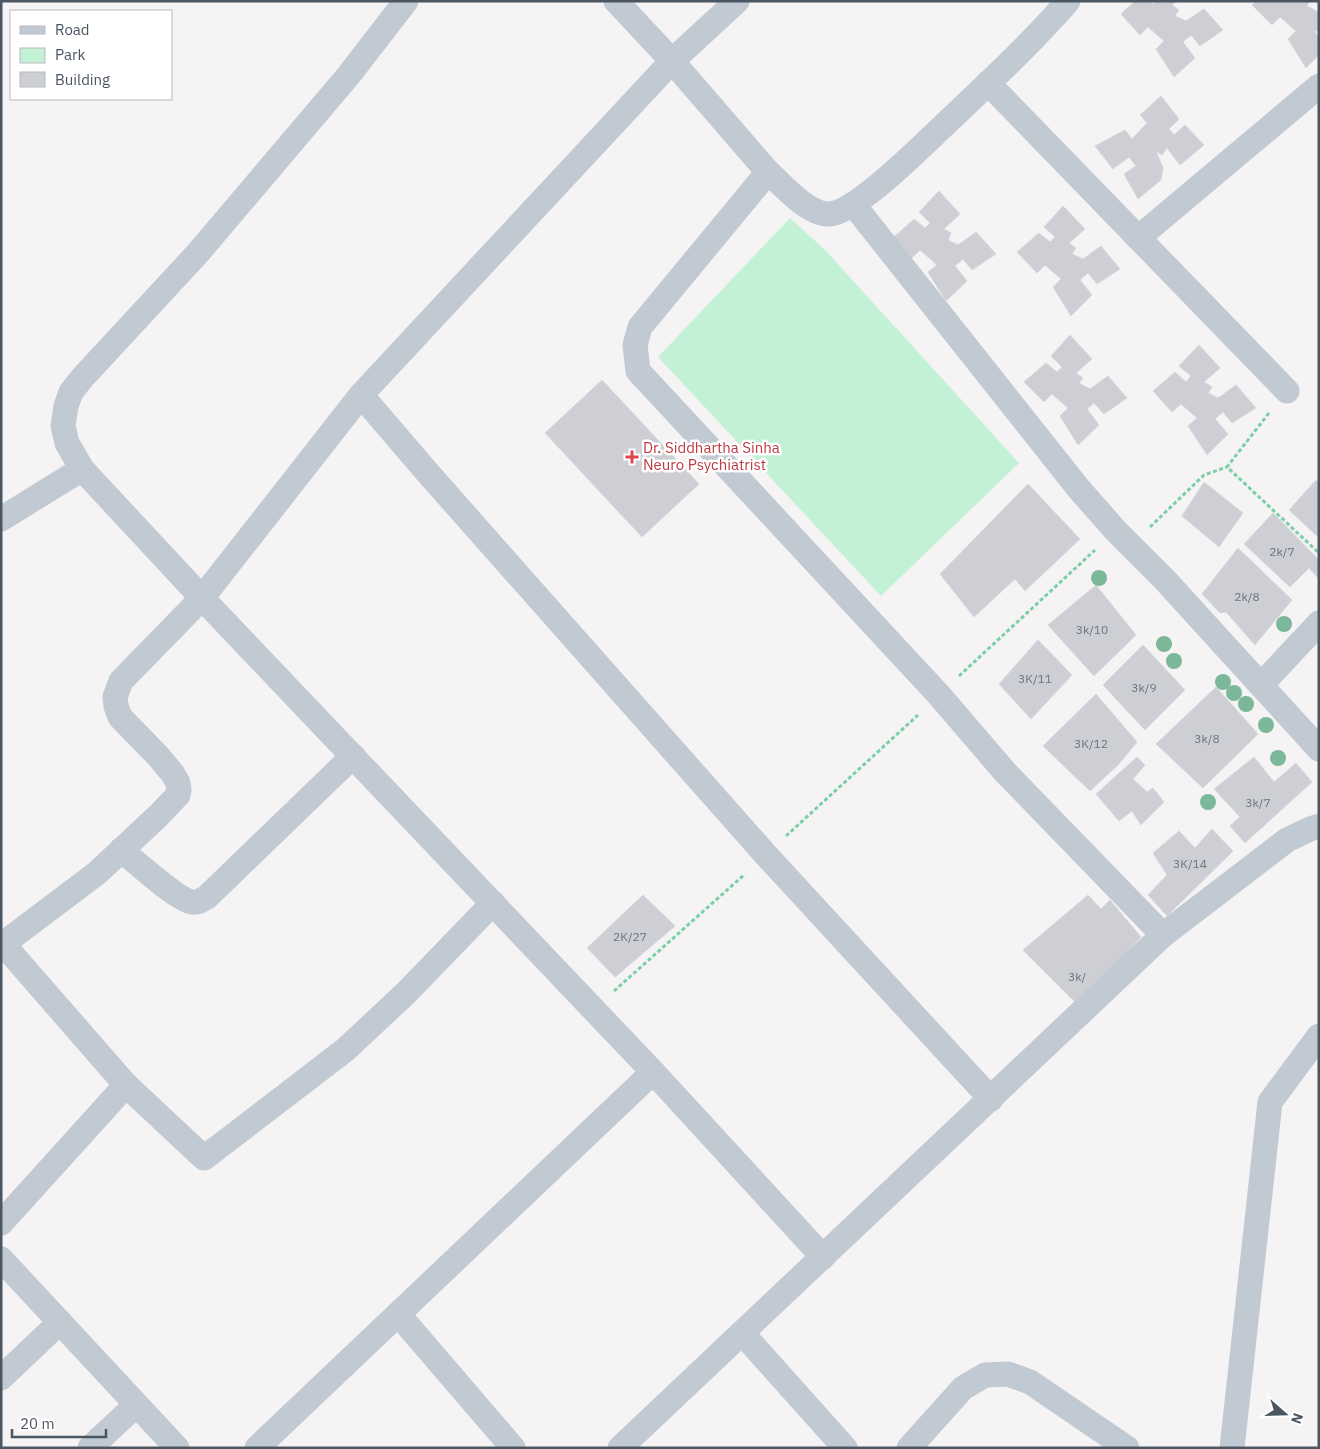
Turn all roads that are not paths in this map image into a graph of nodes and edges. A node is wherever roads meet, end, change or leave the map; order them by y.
1 (406, 1) edge
2 (616, 1) edge
3 (737, 1) edge
4 (1068, 1) edge
5 (672, 61) junction
6 (988, 83) junction
7 (1319, 86) edge
8 (768, 172) junction
9 (853, 204) junction
10 (1138, 238) junction
11 (1286, 391) road end
12 (361, 395) junction
13 (82, 469) junction
14 (1, 519) edge
15 (202, 598) junction
16 (1319, 624) edge
17 (1261, 685) junction
18 (1319, 748) edge
19 (353, 756) junction
20 (1319, 826) edge
21 (121, 850) junction
22 (493, 903) junction
23 (1163, 935) junction
24 (2, 945) edge
25 (1319, 1036) edge
26 (653, 1072) junction
27 (126, 1085) junction
28 (990, 1099) junction
29 (1, 1223) edge
30 (822, 1257) junction
31 (1, 1259) edge
32 (398, 1314) junction
33 (60, 1322) junction
34 (742, 1333) junction
35 (1, 1378) edge
36 (136, 1405) junction
37 (90, 1448) edge
38 (176, 1448) edge
39 (257, 1448) edge
40 (513, 1448) edge
41 (620, 1448) edge
42 (845, 1448) edge
43 (909, 1448) edge
44 (1127, 1448) edge
45 (1232, 1448) edge

1 - 13 street
2 - 5 street
3 - 5 street
4 - 6 street
5 - 8 street
5 - 12 street
6 - 9 street
6 - 10 street
7 - 10 street
8 - 9 street
8 - 23 street
9 - 17 street
10 - 11 street
12 - 15 street
12 - 28 street
13 - 14 street
13 - 15 street
15 - 19 street
15 - 21 street
16 - 17 street
17 - 18 street
19 - 21 street
19 - 22 street
20 - 23 street
21 - 24 street
22 - 26 street
22 - 27 street
23 - 28 street
24 - 27 street
25 - 45 street
26 - 30 street
26 - 32 street
27 - 29 street
28 - 30 street
30 - 34 street
31 - 33 street
32 - 39 street
32 - 40 street
33 - 35 street
33 - 36 street
34 - 41 street
34 - 42 street
36 - 37 street
36 - 38 street
43 - 44 street

